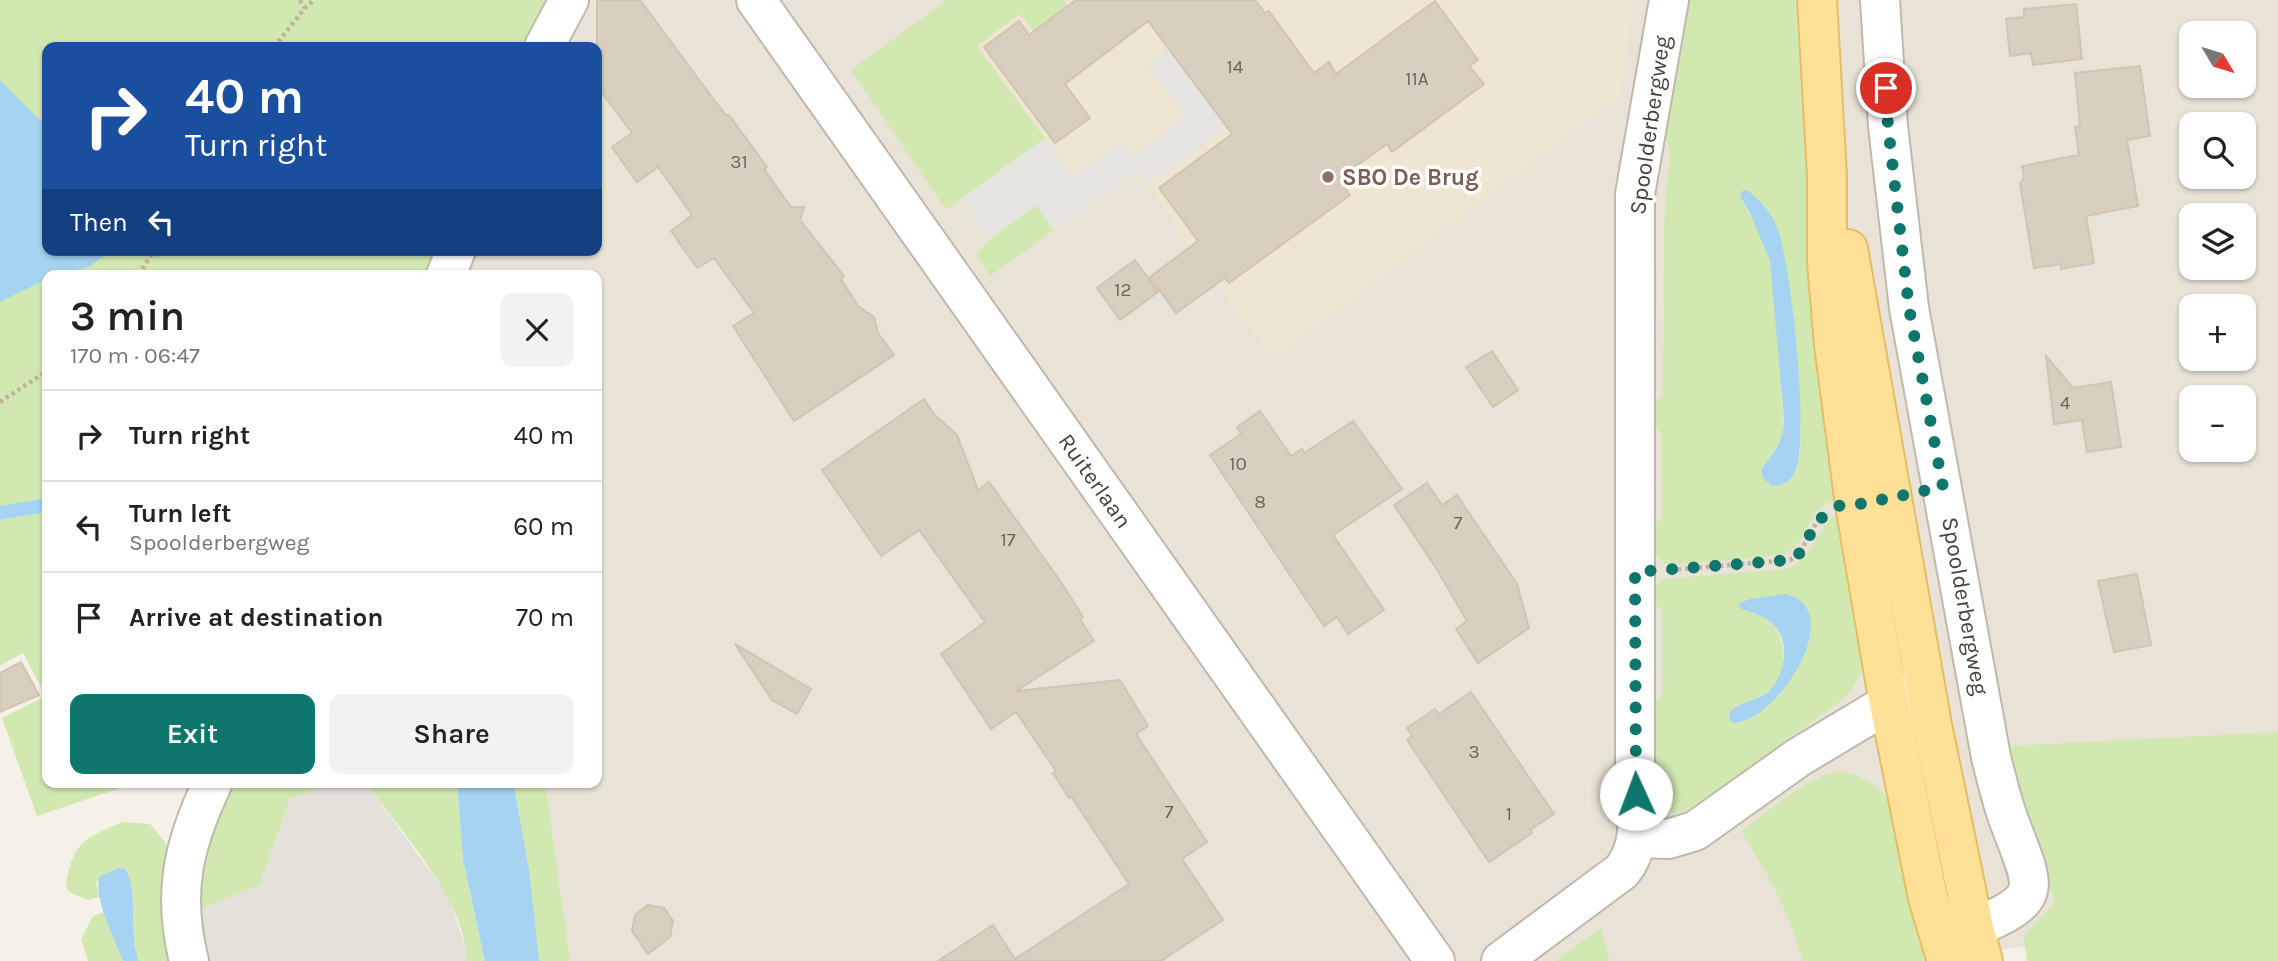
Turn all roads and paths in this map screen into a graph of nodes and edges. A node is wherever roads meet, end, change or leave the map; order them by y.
1 (300, 0) edge
2 (314, 0) edge
3 (569, 0) edge
4 (756, 0) edge
5 (1669, 0) edge
6 (1817, 0) edge
7 (1880, 0) edge
8 (304, 8) junction
9 (278, 42) edge
10 (547, 42) edge
11 (1827, 176) junction
12 (42, 374) edge
13 (0, 402) edge
14 (1855, 505) junction
15 (1635, 572) junction
16 (1925, 686) junction
17 (1889, 703) junction
18 (210, 788) edge
19 (1637, 838) junction
20 (1979, 945) edge
21 (189, 961) edge
22 (1435, 961) edge
23 (1501, 961) edge
24 (1947, 961) edge

1 - 8 path
2 - 8 path
3 - 10 street
4 - 22 street, Ruiterlaan
5 - 15 street, Spoolderbergweg
6 - 11 main road, Spoolderbergweg
7 - 20 street, Spoolderbergweg
8 - 9 path
11 - 14 main road, Spoolderbergweg
11 - 16 main road, Spoolderbergweg
12 - 13 path
14 - 15 path
14 - 17 main road, Spoolderbergweg
15 - 19 street, Spoolderbergweg
16 - 17 street
16 - 20 main road, Spoolderbergweg
17 - 19 street
17 - 24 main road, Spoolderbergweg
18 - 21 street
19 - 23 street, Spoolderbergweg

